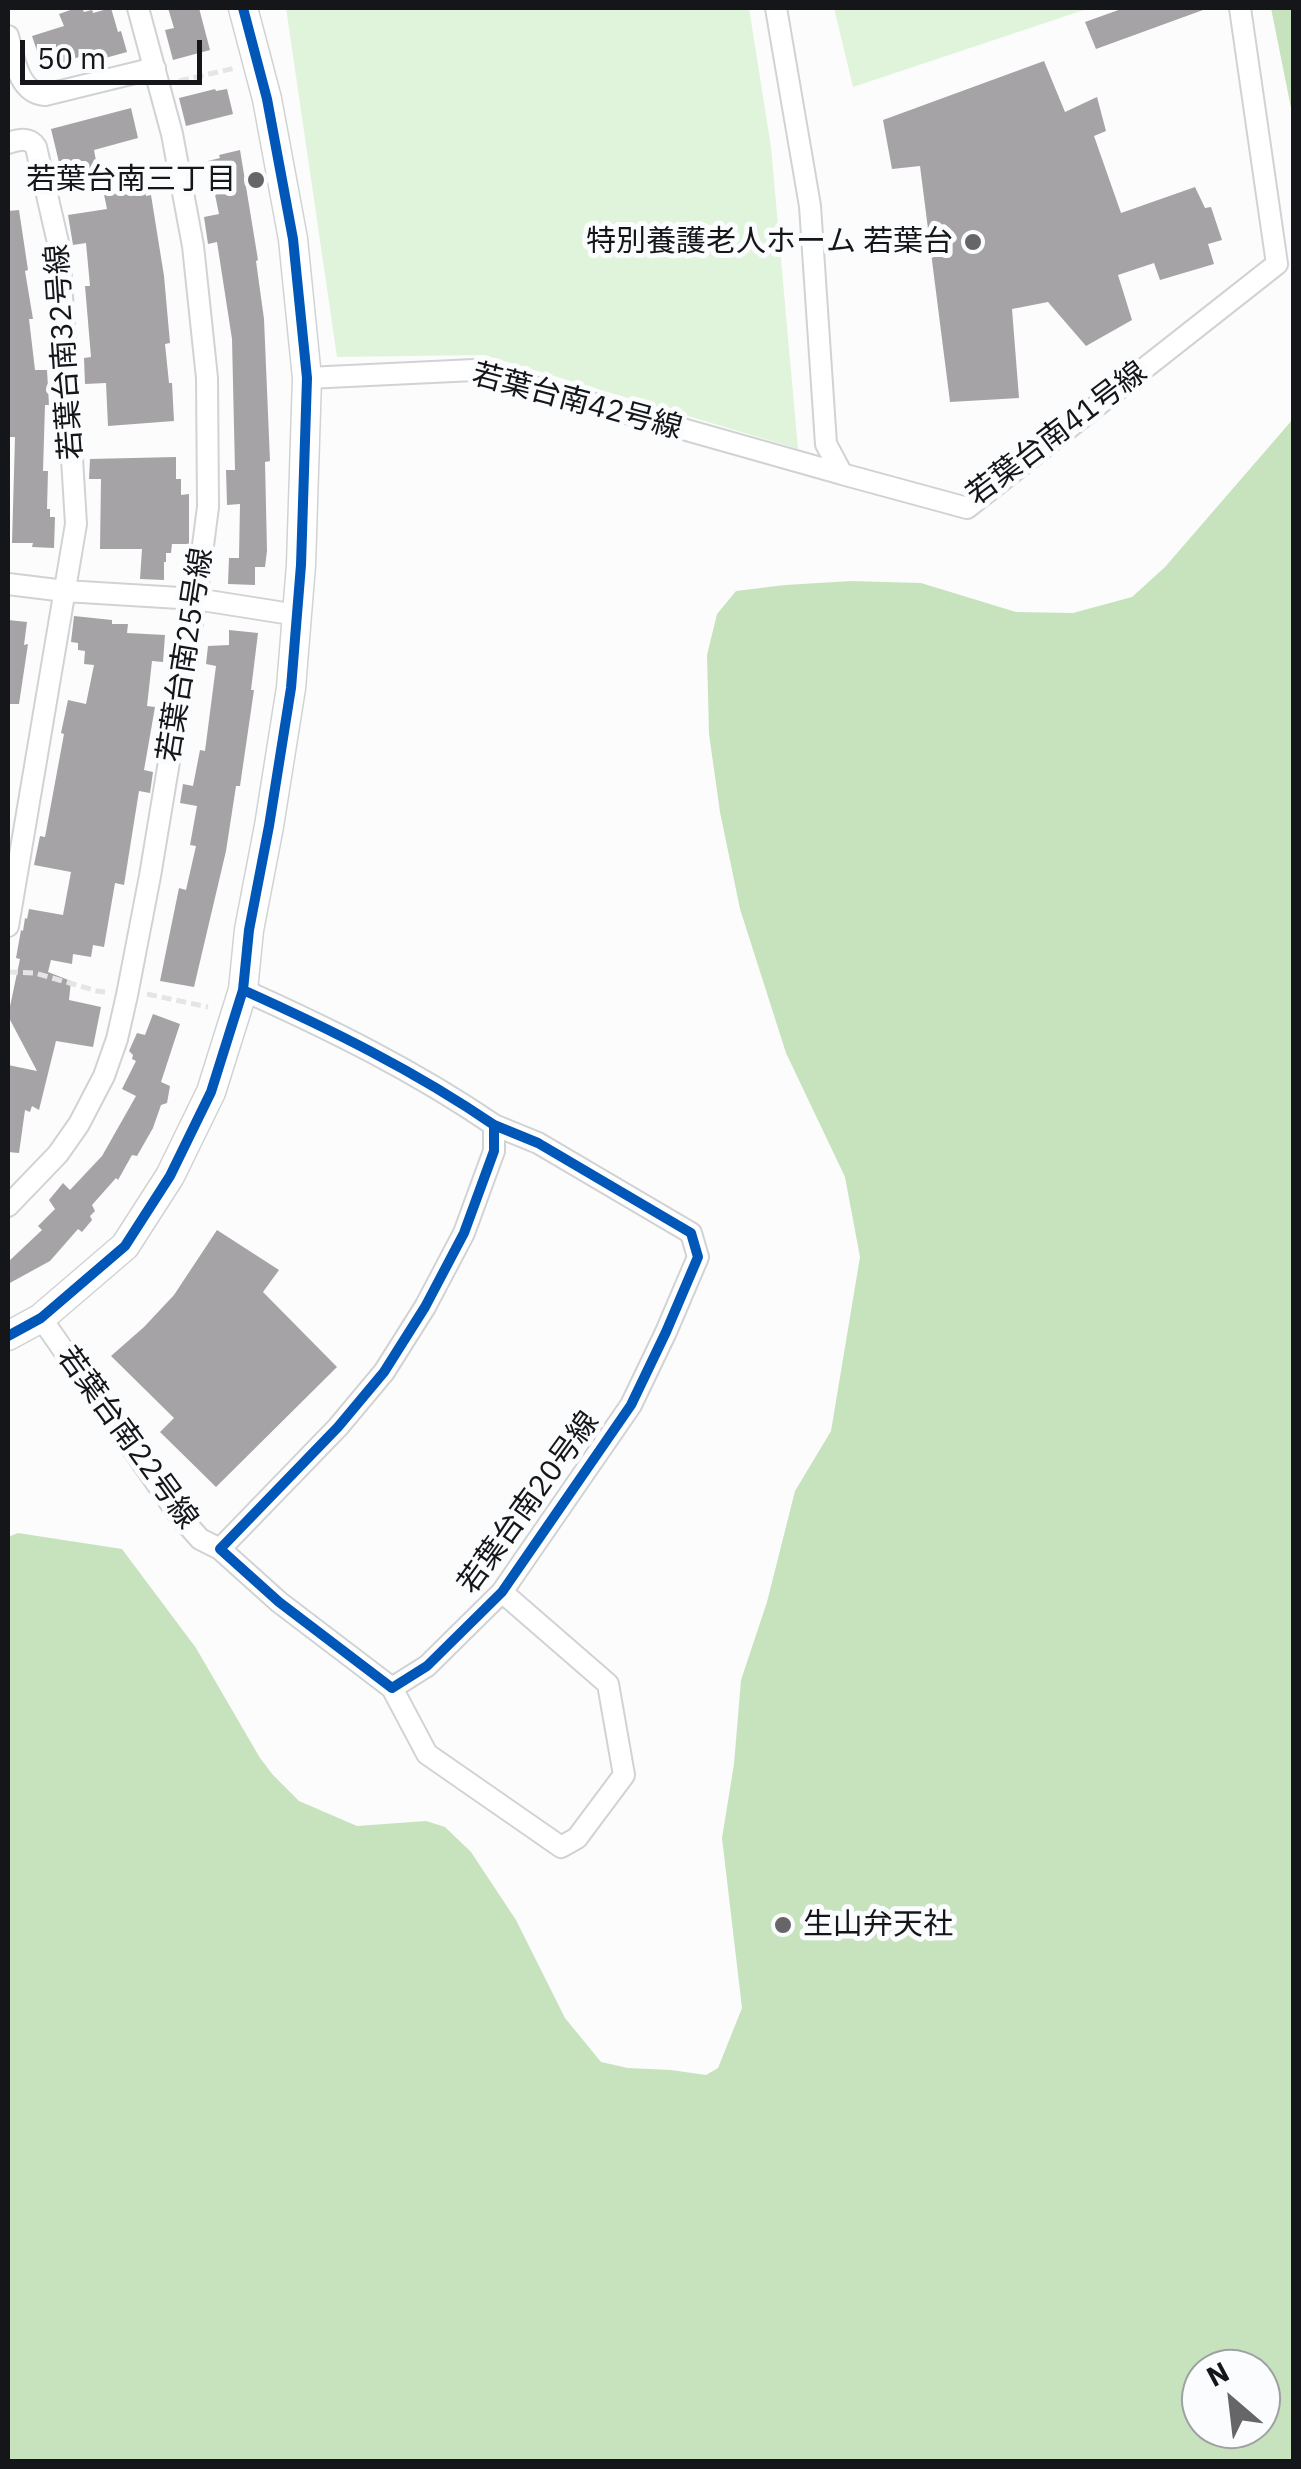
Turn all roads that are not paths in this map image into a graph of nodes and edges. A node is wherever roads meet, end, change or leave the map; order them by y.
1 (138, 8) edge
2 (243, 8) edge
3 (776, 8) edge
4 (1240, 8) edge
5 (8, 36) edge
6 (155, 68) junction
7 (8, 143) edge
8 (307, 378) junction
9 (842, 474) junction
10 (8, 584) edge
11 (65, 591) junction
12 (196, 599) junction
13 (297, 616) junction
14 (8, 926) edge
15 (244, 990) junction
16 (494, 1126) junction
17 (8, 1206) edge
18 (41, 1318) junction
19 (8, 1336) edge
20 (220, 1549) junction
21 (502, 1592) junction
22 (392, 1688) junction

1 - 6 street, 若葉台南25号線
2 - 8 street
3 - 9 street
4 - 9 street, 若葉台南41号線
5 - 6 street
6 - 12 street, 若葉台南25号線
7 - 11 street, 若葉台南32号線
8 - 9 street, 若葉台南42号線
8 - 13 street
10 - 11 street
11 - 12 street
11 - 14 street
12 - 13 street
12 - 17 street, 若葉台南25号線
13 - 15 street
15 - 16 street, 若葉台南20号線
15 - 18 street
16 - 20 street
16 - 21 street, 若葉台南20号線
18 - 19 street
18 - 20 street, 若葉台南22号線
20 - 22 street
21 - 22 street, 若葉台南20号線
21 - 22 street

